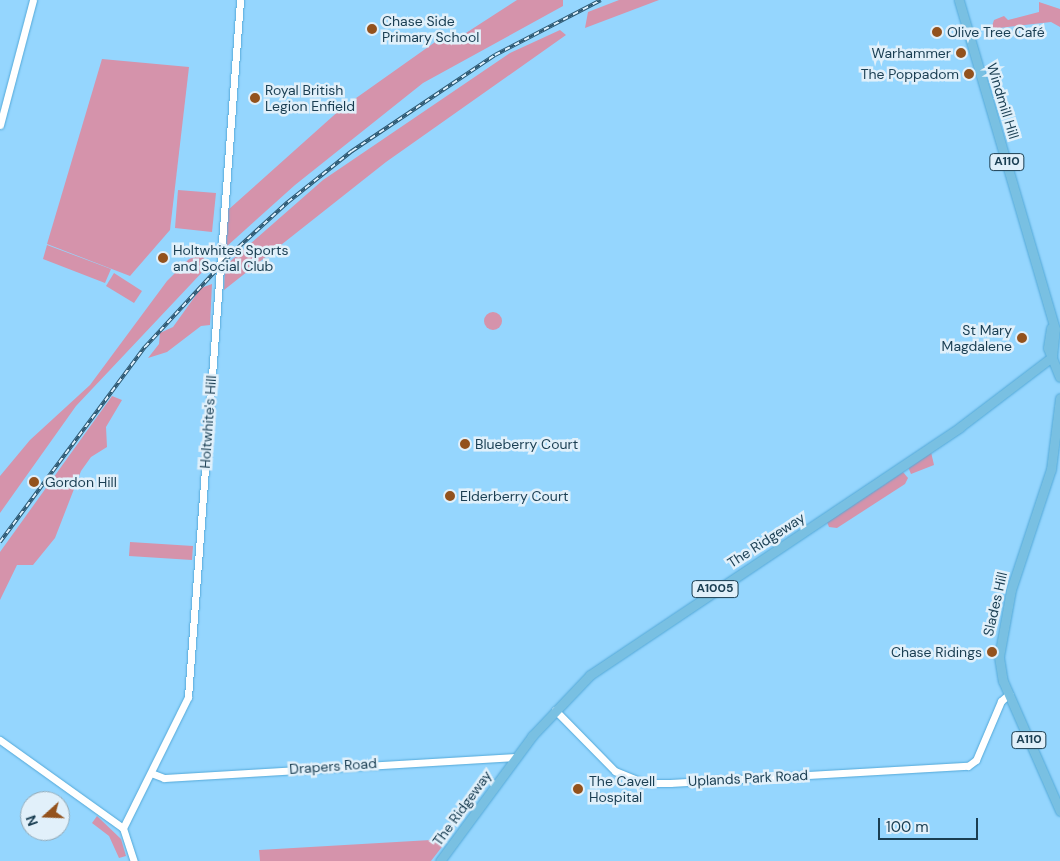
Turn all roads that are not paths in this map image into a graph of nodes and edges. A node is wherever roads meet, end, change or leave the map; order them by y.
1 (33, 0) edge
2 (240, 0) edge
3 (959, 0) edge
4 (0, 124) edge
5 (1052, 357) junction
6 (1060, 377) edge
7 (1060, 398) edge
8 (1009, 694) junction
9 (555, 710) junction
10 (0, 740) edge
11 (516, 757) junction
12 (151, 773) junction
13 (1060, 811) edge
14 (123, 828) junction
15 (134, 861) edge
16 (440, 861) edge

1 - 4 street
2 - 12 street, Holtwhite's Hill
3 - 5 main road, Windmill Hill / A110
5 - 6 main road, A110
5 - 9 main road, The Ridgeway / A1005
7 - 8 main road, Slades Hill / A110
8 - 9 street, Uplands Park Road
8 - 13 main road, Slades Hill / A110
9 - 11 main road, The Ridgeway / A1005
10 - 14 street
11 - 12 street, Drapers Road
11 - 16 main road, The Ridgeway / A1005
12 - 14 street, Holtwhite's Hill
14 - 15 street

